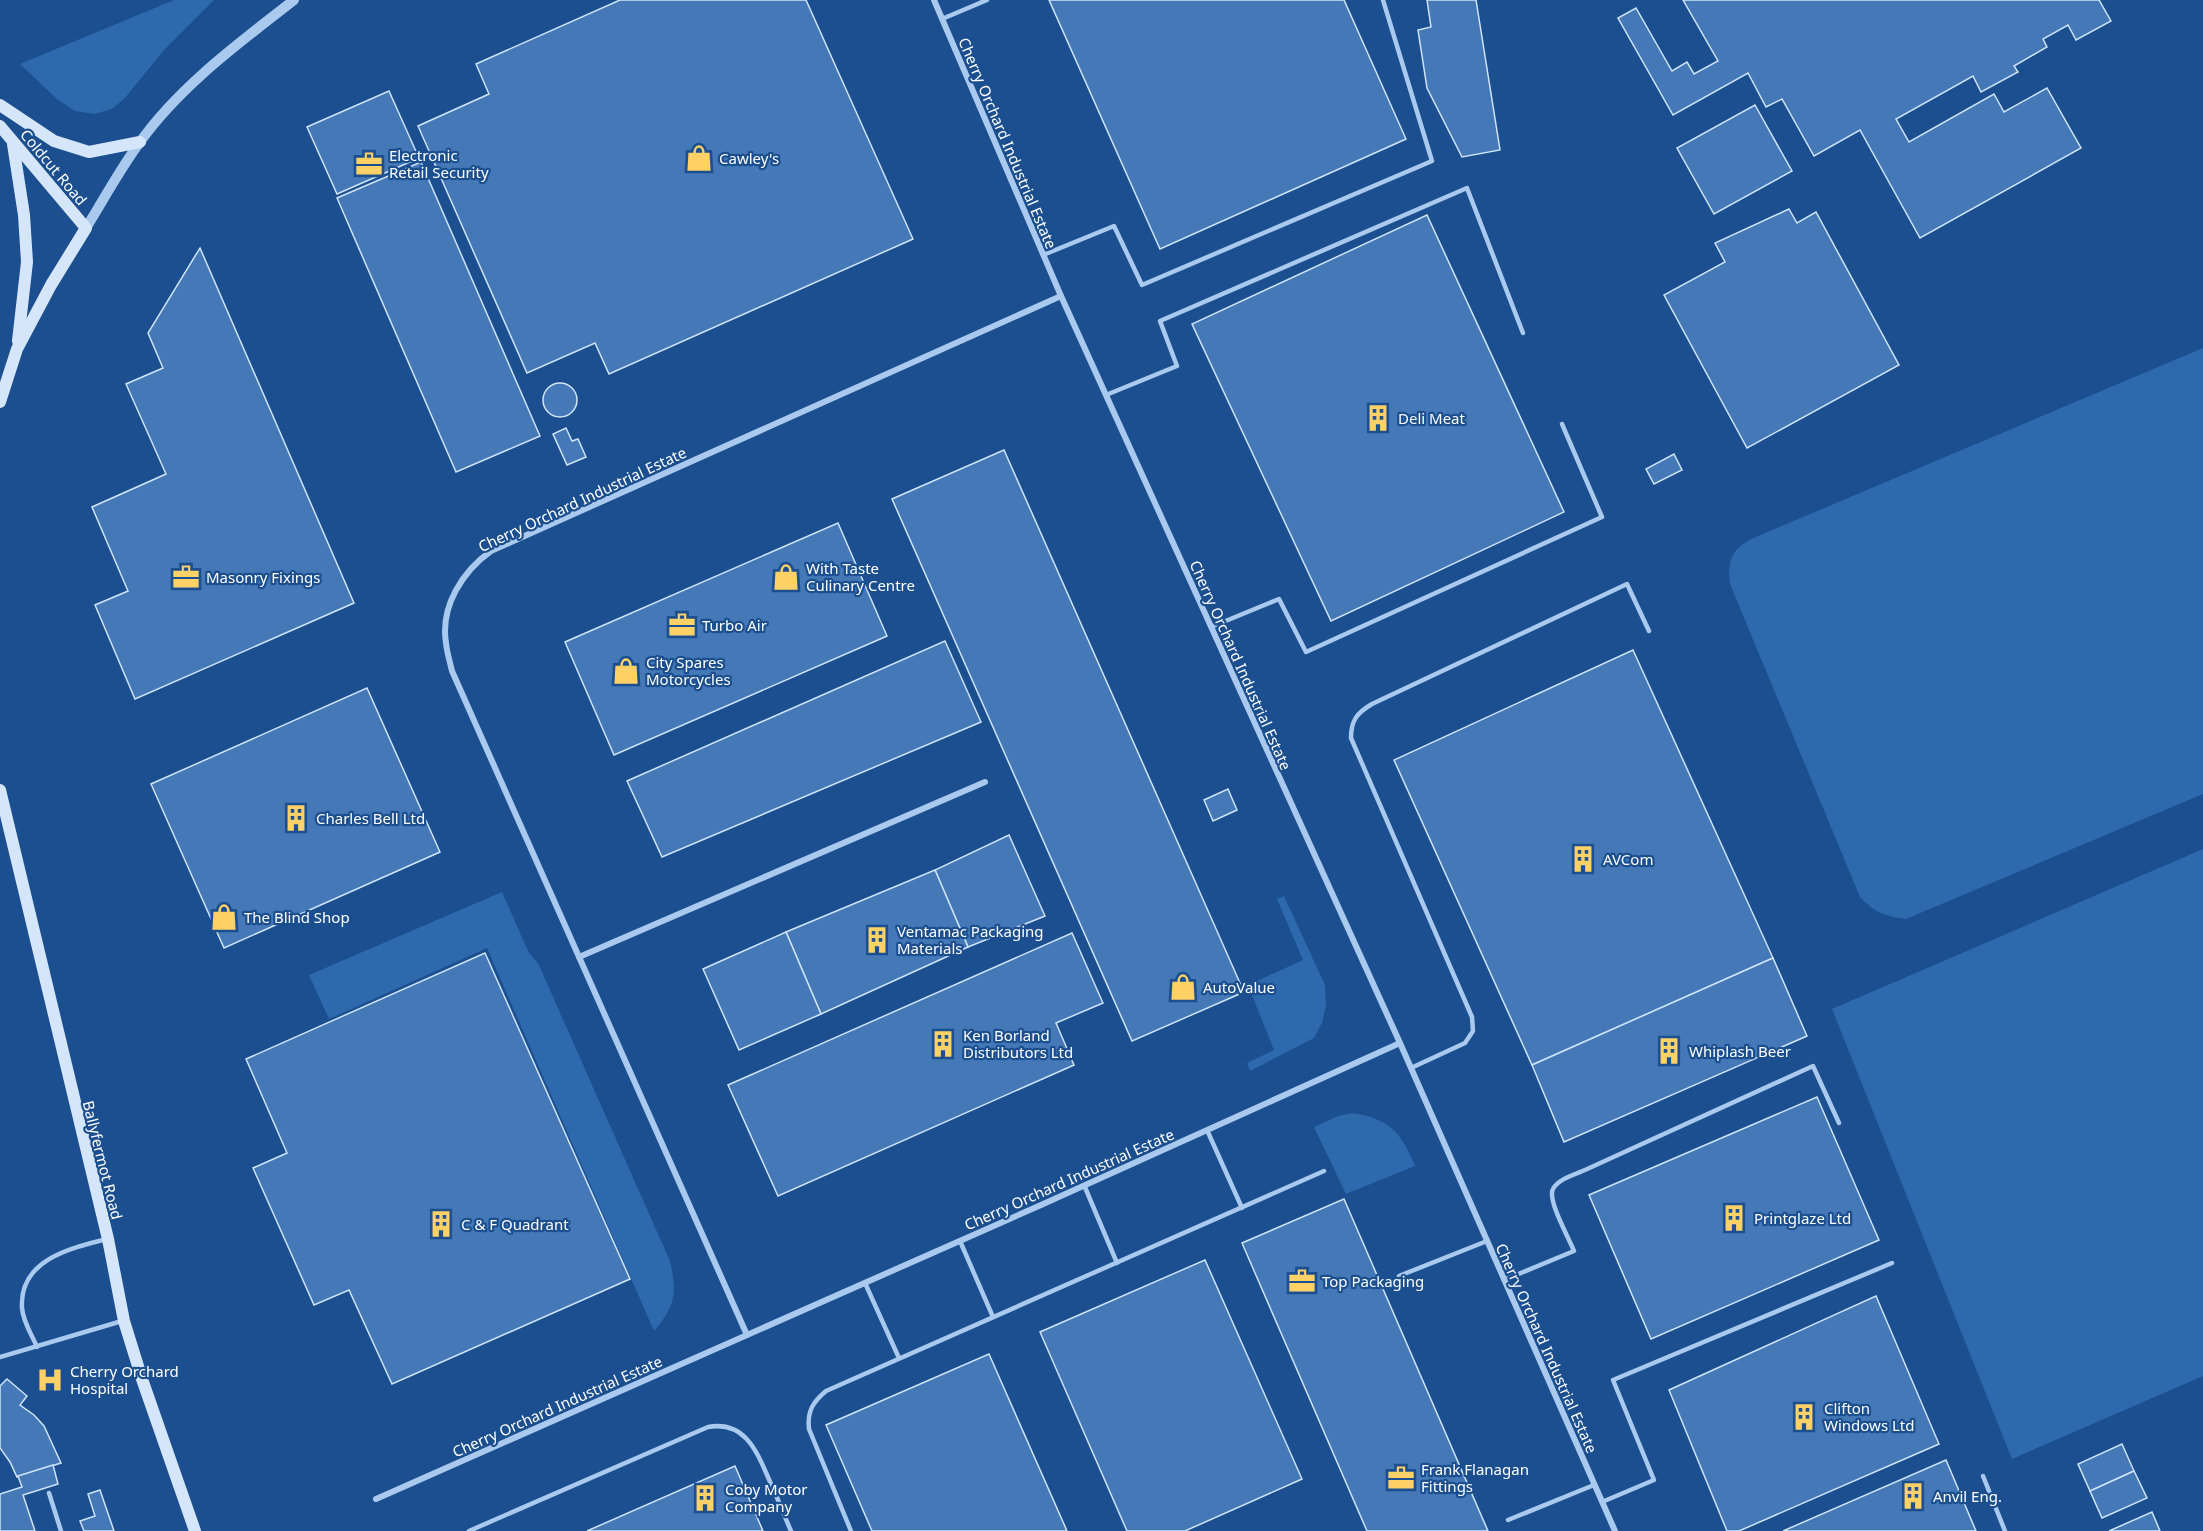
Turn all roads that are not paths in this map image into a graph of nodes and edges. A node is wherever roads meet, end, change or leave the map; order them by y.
1 (294, 0) edge
2 (934, 0) edge
3 (987, 0) edge
4 (1383, 0) edge
5 (942, 19) junction
6 (0, 105) edge
7 (0, 126) edge
8 (13, 142) junction
9 (140, 142) junction
10 (86, 228) junction
11 (1043, 255) junction
12 (1061, 297) junction
13 (1523, 333) dead end
14 (17, 349) junction
15 (1106, 395) junction
16 (0, 402) edge
17 (1562, 424) dead end
18 (1211, 627) junction
19 (1649, 631) dead end
20 (985, 782) dead end
21 (0, 790) edge
22 (579, 957) junction
23 (1400, 1043) junction
24 (1411, 1068) junction
25 (1839, 1123) dead end
26 (1206, 1130) junction
27 (1324, 1172) dead end
28 (1084, 1185) junction
29 (1242, 1208) junction
30 (108, 1239) junction
31 (960, 1241) junction
32 (1487, 1241) junction
33 (1117, 1263) junction
34 (1892, 1263) dead end
35 (1400, 1276) dead end
36 (1504, 1280) junction
37 (865, 1283) junction
38 (993, 1317) junction
39 (124, 1321) junction
40 (747, 1335) junction
41 (37, 1347) junction
42 (0, 1357) edge
43 (899, 1358) junction
44 (1983, 1476) dead end
45 (1594, 1485) junction
46 (49, 1493) dead end
47 (376, 1498) dead end
48 (1602, 1502) junction
49 (1508, 1520) dead end
50 (61, 1531) edge
51 (195, 1531) edge
52 (469, 1531) edge
53 (791, 1531) edge
54 (851, 1531) edge
55 (1614, 1531) edge
56 (2005, 1531) edge

1 - 9 street
2 - 5 street, Cherry Orchard Industrial Estate
3 - 5 lane
4 - 11 lane
5 - 11 street, Cherry Orchard Industrial Estate
6 - 9 main road
7 - 8 main road, Coldcut Road
8 - 10 main road, Coldcut Road
8 - 14 main road
9 - 10 street
10 - 14 main road
11 - 12 street, Cherry Orchard Industrial Estate
12 - 15 street, Cherry Orchard Industrial Estate
12 - 22 street, Cherry Orchard Industrial Estate
13 - 15 lane
14 - 16 main road
15 - 18 street, Cherry Orchard Industrial Estate
17 - 18 lane
18 - 23 street, Cherry Orchard Industrial Estate
19 - 24 lane
20 - 22 street
21 - 30 main road, Ballyfermot Road
22 - 40 street, Cherry Orchard Industrial Estate
23 - 24 street, Cherry Orchard Industrial Estate
23 - 26 street, Cherry Orchard Industrial Estate
24 - 32 street, Cherry Orchard Industrial Estate
25 - 36 lane
26 - 28 street, Cherry Orchard Industrial Estate
26 - 29 lane
27 - 29 lane
28 - 31 street, Cherry Orchard Industrial Estate
28 - 33 lane
29 - 33 lane
30 - 39 main road, Ballyfermot Road
30 - 41 lane
31 - 37 street, Cherry Orchard Industrial Estate
31 - 38 lane
32 - 35 lane
32 - 36 street, Cherry Orchard Industrial Estate
33 - 38 lane
34 - 48 lane
36 - 45 street, Cherry Orchard Industrial Estate
37 - 40 street, Cherry Orchard Industrial Estate
37 - 43 lane
38 - 43 lane
39 - 41 lane
39 - 51 main road, Ballyfermot Road
40 - 47 street, Cherry Orchard Industrial Estate
41 - 42 lane
43 - 54 lane
44 - 56 lane
45 - 48 street, Cherry Orchard Industrial Estate
45 - 49 lane
46 - 50 lane
48 - 55 street, Cherry Orchard Industrial Estate
52 - 53 lane

